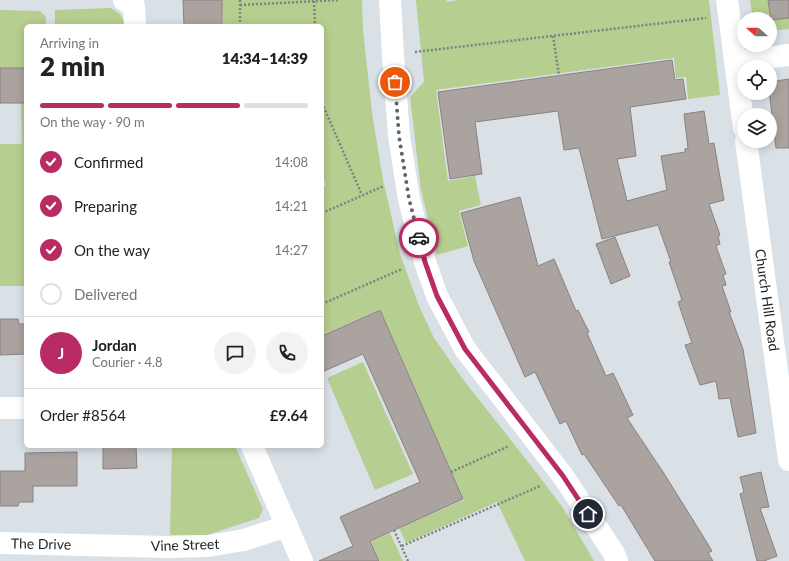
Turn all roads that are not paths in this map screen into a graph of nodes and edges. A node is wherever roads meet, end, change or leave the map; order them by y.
1 (390, 0) edge
2 (728, 8) edge
3 (789, 55) edge
4 (735, 62) junction
5 (741, 108) edge
6 (747, 148) edge
7 (0, 408) edge
8 (24, 408) edge
9 (253, 448) edge
10 (789, 460) edge
11 (286, 526) junction
12 (0, 543) edge
13 (82, 545) joint
14 (302, 561) edge
15 (617, 561) edge

1 - 15 street
2 - 4 street
3 - 4 street
4 - 5 street
6 - 10 street, Church Hill Road
7 - 8 street
9 - 11 street
11 - 13 street, Vine Street
11 - 14 street
12 - 13 street, The Drive

